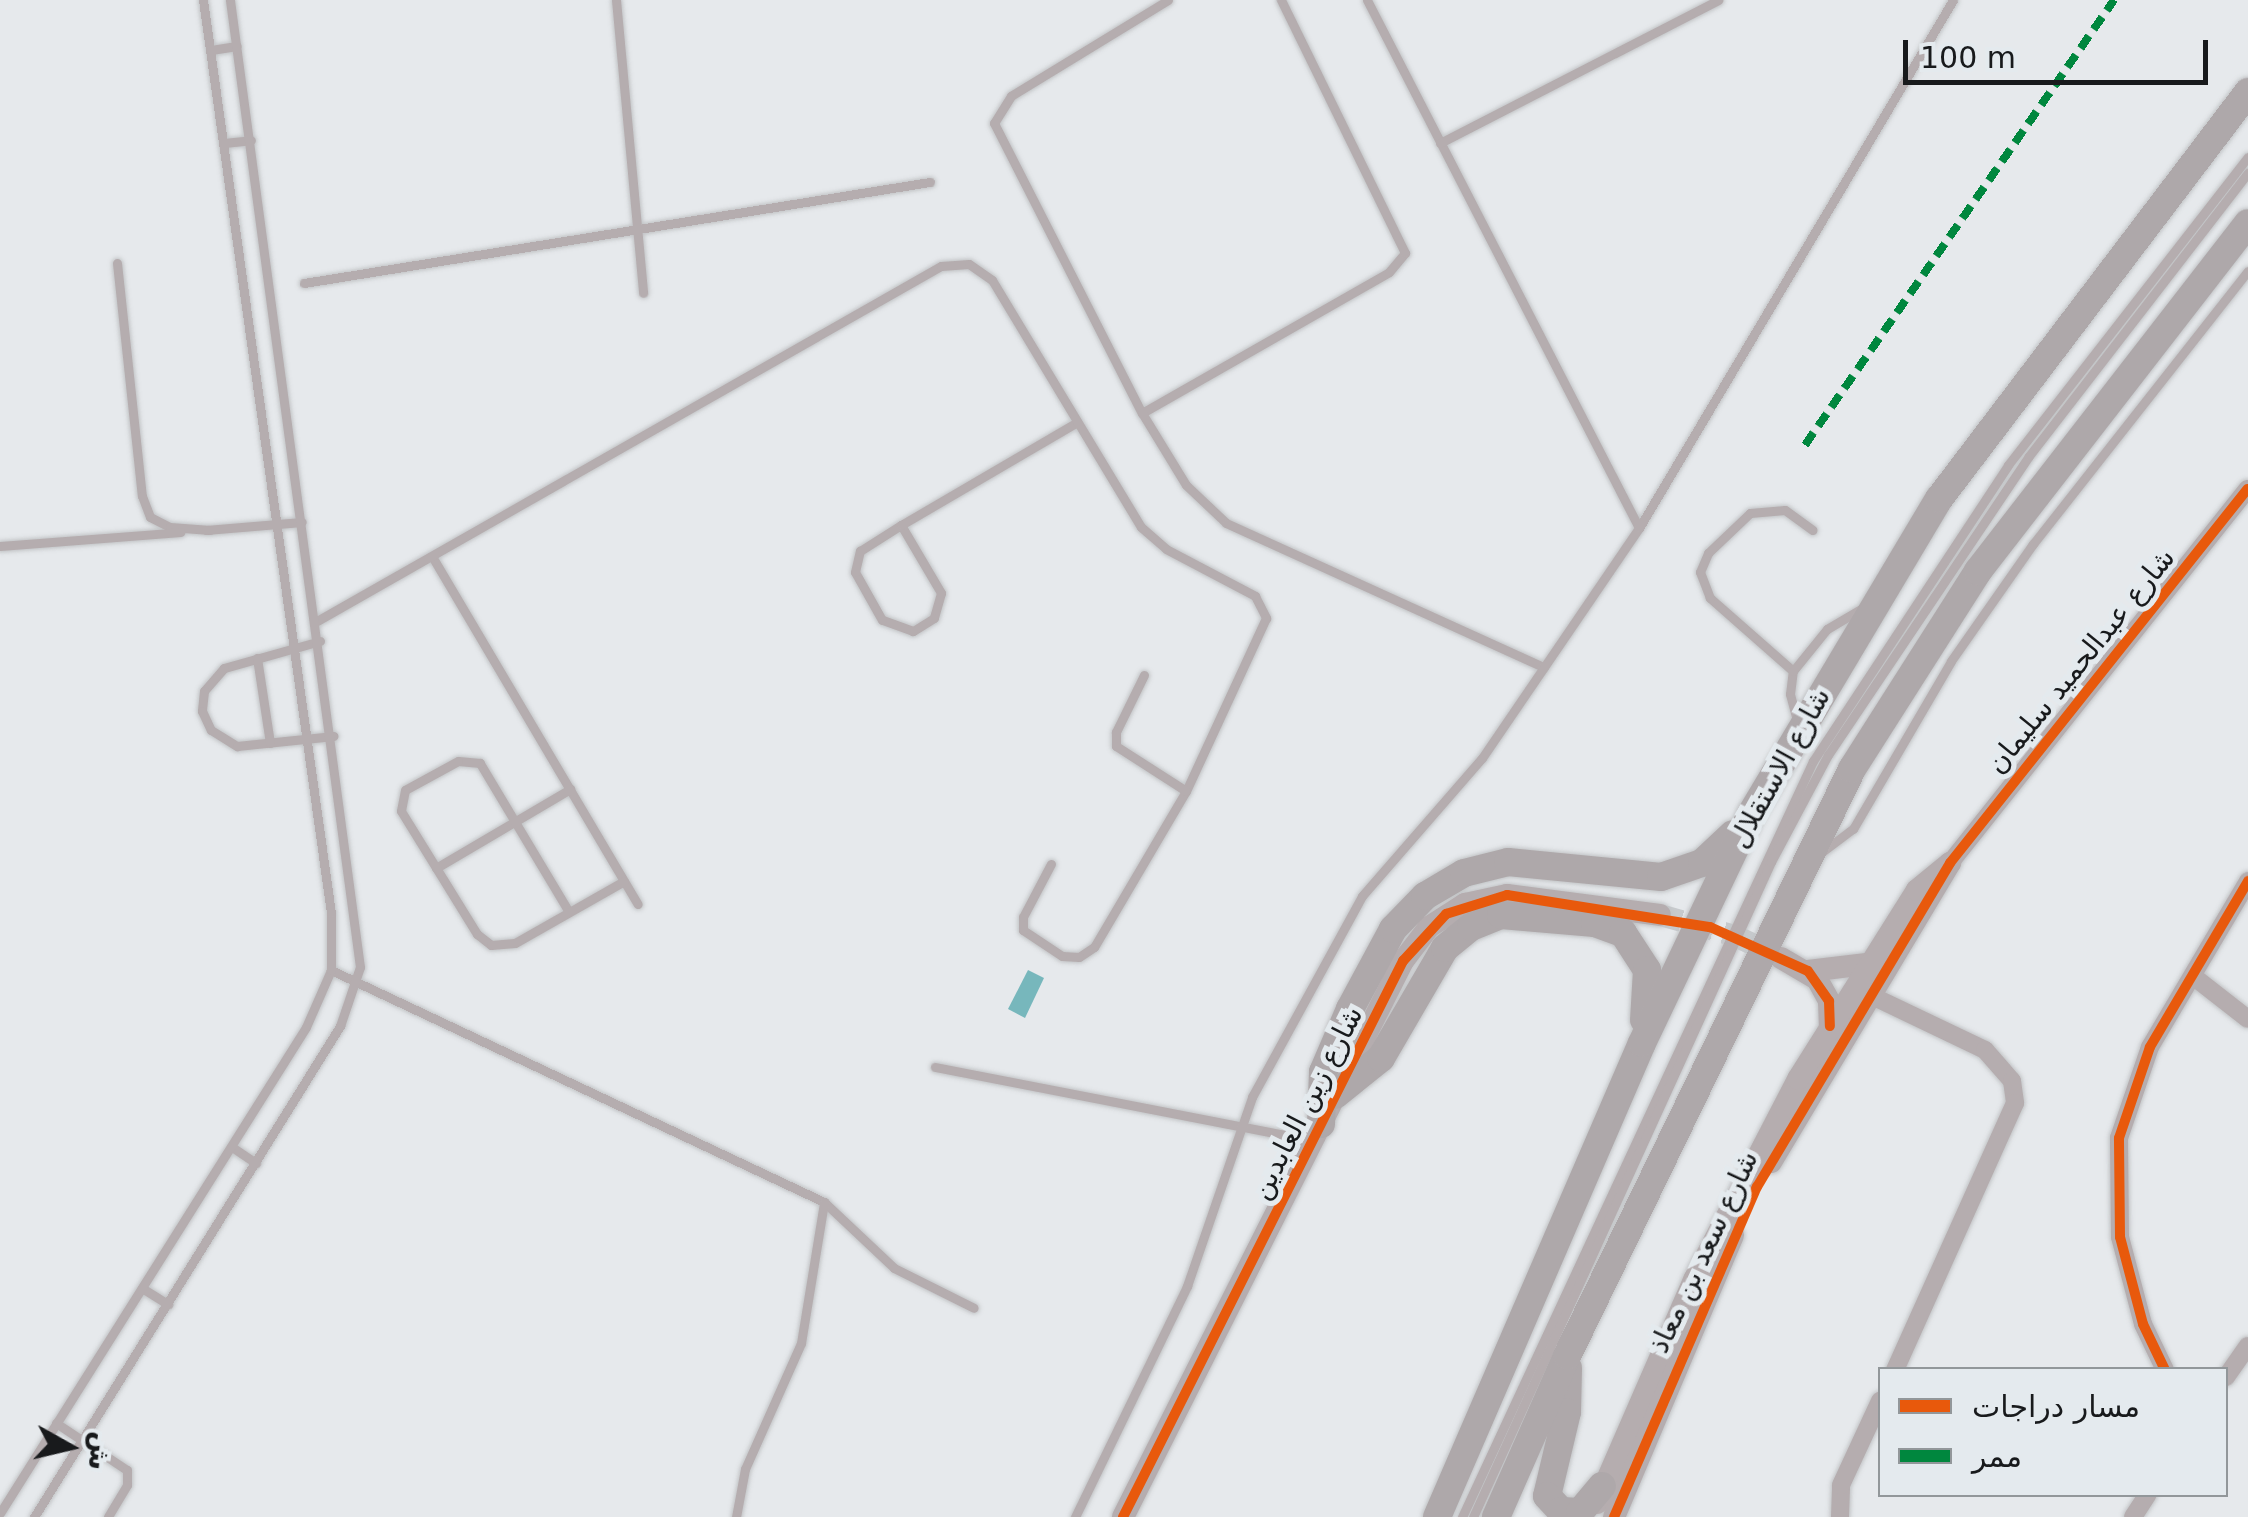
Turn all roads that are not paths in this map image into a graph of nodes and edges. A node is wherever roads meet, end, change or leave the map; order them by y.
1 (203, 0) edge
2 (230, 0) edge
3 (616, 0) edge
4 (1168, 0) edge
5 (1282, 0) edge
6 (1367, 0) edge
7 (1718, 0) edge
8 (1953, 0) edge
9 (237, 46) junction
10 (211, 50) junction
11 (2248, 92) edge
12 (251, 140) junction
13 (224, 143) junction
14 (1440, 143) junction
15 (2248, 158) edge
16 (2248, 173) edge
17 (930, 182) dead end
18 (2248, 223) edge
19 (635, 229) junction
20 (117, 263) dead end
21 (2248, 271) edge
22 (304, 283) dead end
23 (642, 293) dead end
24 (1142, 412) junction
25 (1077, 422) junction
26 (2248, 489) edge
27 (302, 522) junction
28 (275, 525) junction
29 (901, 525) junction
30 (1639, 528) junction
31 (210, 530) junction
32 (1813, 530) dead end
33 (0, 546) edge
34 (434, 558) junction
35 (1873, 603) junction
36 (317, 621) junction
37 (320, 641) junction
38 (293, 648) junction
39 (257, 658) junction
40 (1544, 667) junction
41 (1792, 671) junction
42 (1144, 675) dead end
43 (1800, 728) junction
44 (332, 736) junction
45 (307, 739) junction
46 (270, 744) junction
47 (570, 789) junction
48 (1186, 790) junction
49 (1750, 814) junction
50 (516, 820) junction
51 (1804, 856) junction
52 (1950, 863) junction
53 (1051, 864) dead end
54 (436, 868) junction
55 (624, 881) junction
56 (2248, 881) edge
57 (638, 904) dead end
58 (569, 912) junction
59 (1660, 916) tunnel mouth
60 (1781, 958) tunnel mouth
61 (1867, 964) junction
62 (331, 970) junction
63 (1808, 971) junction
64 (2194, 977) junction
65 (357, 984) junction
66 (1872, 996) junction
67 (2248, 1019) edge
68 (1830, 1026) junction
69 (1642, 1043) junction
70 (935, 1067) dead end
71 (1335, 1095) junction
72 (1240, 1126) junction
73 (1317, 1132) junction
74 (232, 1147) junction
75 (256, 1163) junction
76 (824, 1202) junction
77 (1725, 1234) junction
78 (142, 1288) junction
79 (168, 1304) junction
80 (974, 1308) dead end
81 (2248, 1346) edge
82 (1567, 1356) junction
83 (1896, 1367) edge
84 (2164, 1367) edge
85 (2228, 1373) edge
86 (1878, 1405) edge
87 (56, 1424) junction
88 (83, 1438) junction
89 (1602, 1486) junction
90 (0, 1513) edge
91 (34, 1517) edge
92 (108, 1517) edge
93 (736, 1517) edge
94 (1075, 1517) edge
95 (1123, 1517) edge
96 (1437, 1517) edge
97 (1462, 1517) edge
98 (1474, 1517) edge
99 (1496, 1517) edge
100 (1593, 1517) edge
101 (1614, 1517) edge
102 (1840, 1517) edge

1 - 10 lane
2 - 9 lane
3 - 19 lane
4 - 24 lane
5 - 24 lane
6 - 14 lane
7 - 14 lane
8 - 30 lane
9 - 10 lane
9 - 12 lane
10 - 13 lane
11 - 35 highway, شارع الاستقلال
12 - 13 lane
12 - 27 lane
13 - 28 lane
14 - 30 lane
15 - 97 lane
16 - 98 lane
17 - 19 lane
18 - 51 highway
19 - 22 lane
19 - 23 lane
20 - 31 lane
21 - 51 lane
24 - 40 lane
25 - 29 lane
25 - 34 lane
25 - 48 lane
26 - 52 street, شارع عبدالحميد سليمان
27 - 28 lane
27 - 36 lane
28 - 31 lane
28 - 38 lane
29 - 29 lane
30 - 40 lane
31 - 33 lane
32 - 41 lane
34 - 36 lane
34 - 47 lane
35 - 41 lane
35 - 43 highway, شارع الاستقلال
36 - 37 lane
37 - 38 lane
37 - 44 lane
38 - 39 lane
38 - 45 lane
39 - 46 lane
39 - 46 lane
40 - 72 lane
41 - 43 lane
42 - 48 lane
43 - 49 highway, شارع الاستقلال
44 - 45 lane
44 - 65 lane
45 - 46 lane
45 - 62 lane
47 - 50 lane
47 - 55 lane
48 - 53 lane
49 - 69 highway, شارع الاستقلال
49 - 73 highway
50 - 54 lane
50 - 54 lane
50 - 58 lane
51 - 82 highway
52 - 61 street, شارع سعد بن معاذ
52 - 66 street, شارع سعد بن معاذ
54 - 58 lane
55 - 57 lane
55 - 58 lane
56 - 64 street
59 - 71 street, شارع زين العابدين
60 - 63 street
61 - 63 street
61 - 68 street, شارع سعد بن معاذ
62 - 65 lane
62 - 74 lane
63 - 68 street
64 - 67 street
64 - 84 street
65 - 75 lane
65 - 76 lane
66 - 77 street, شارع سعد بن معاذ
66 - 83 street
68 - 77 street, شارع سعد بن معاذ
69 - 71 highway
69 - 96 highway, شارع الاستقلال
70 - 72 lane
71 - 73 street, شارع زين العابدين
72 - 73 lane
72 - 94 lane
73 - 95 street, شارع زين العابدين
74 - 75 lane
74 - 78 lane
75 - 79 lane
76 - 80 lane
76 - 93 lane
77 - 89 street, شارع سعد بن معاذ
77 - 101 street, شارع سعد بن معاذ
78 - 79 lane
78 - 87 lane
79 - 88 lane
81 - 85 street
82 - 89 highway
82 - 99 highway
86 - 102 street
87 - 88 lane
87 - 90 lane
88 - 91 lane
88 - 92 lane
89 - 100 street, شارع سعد بن معاذ

